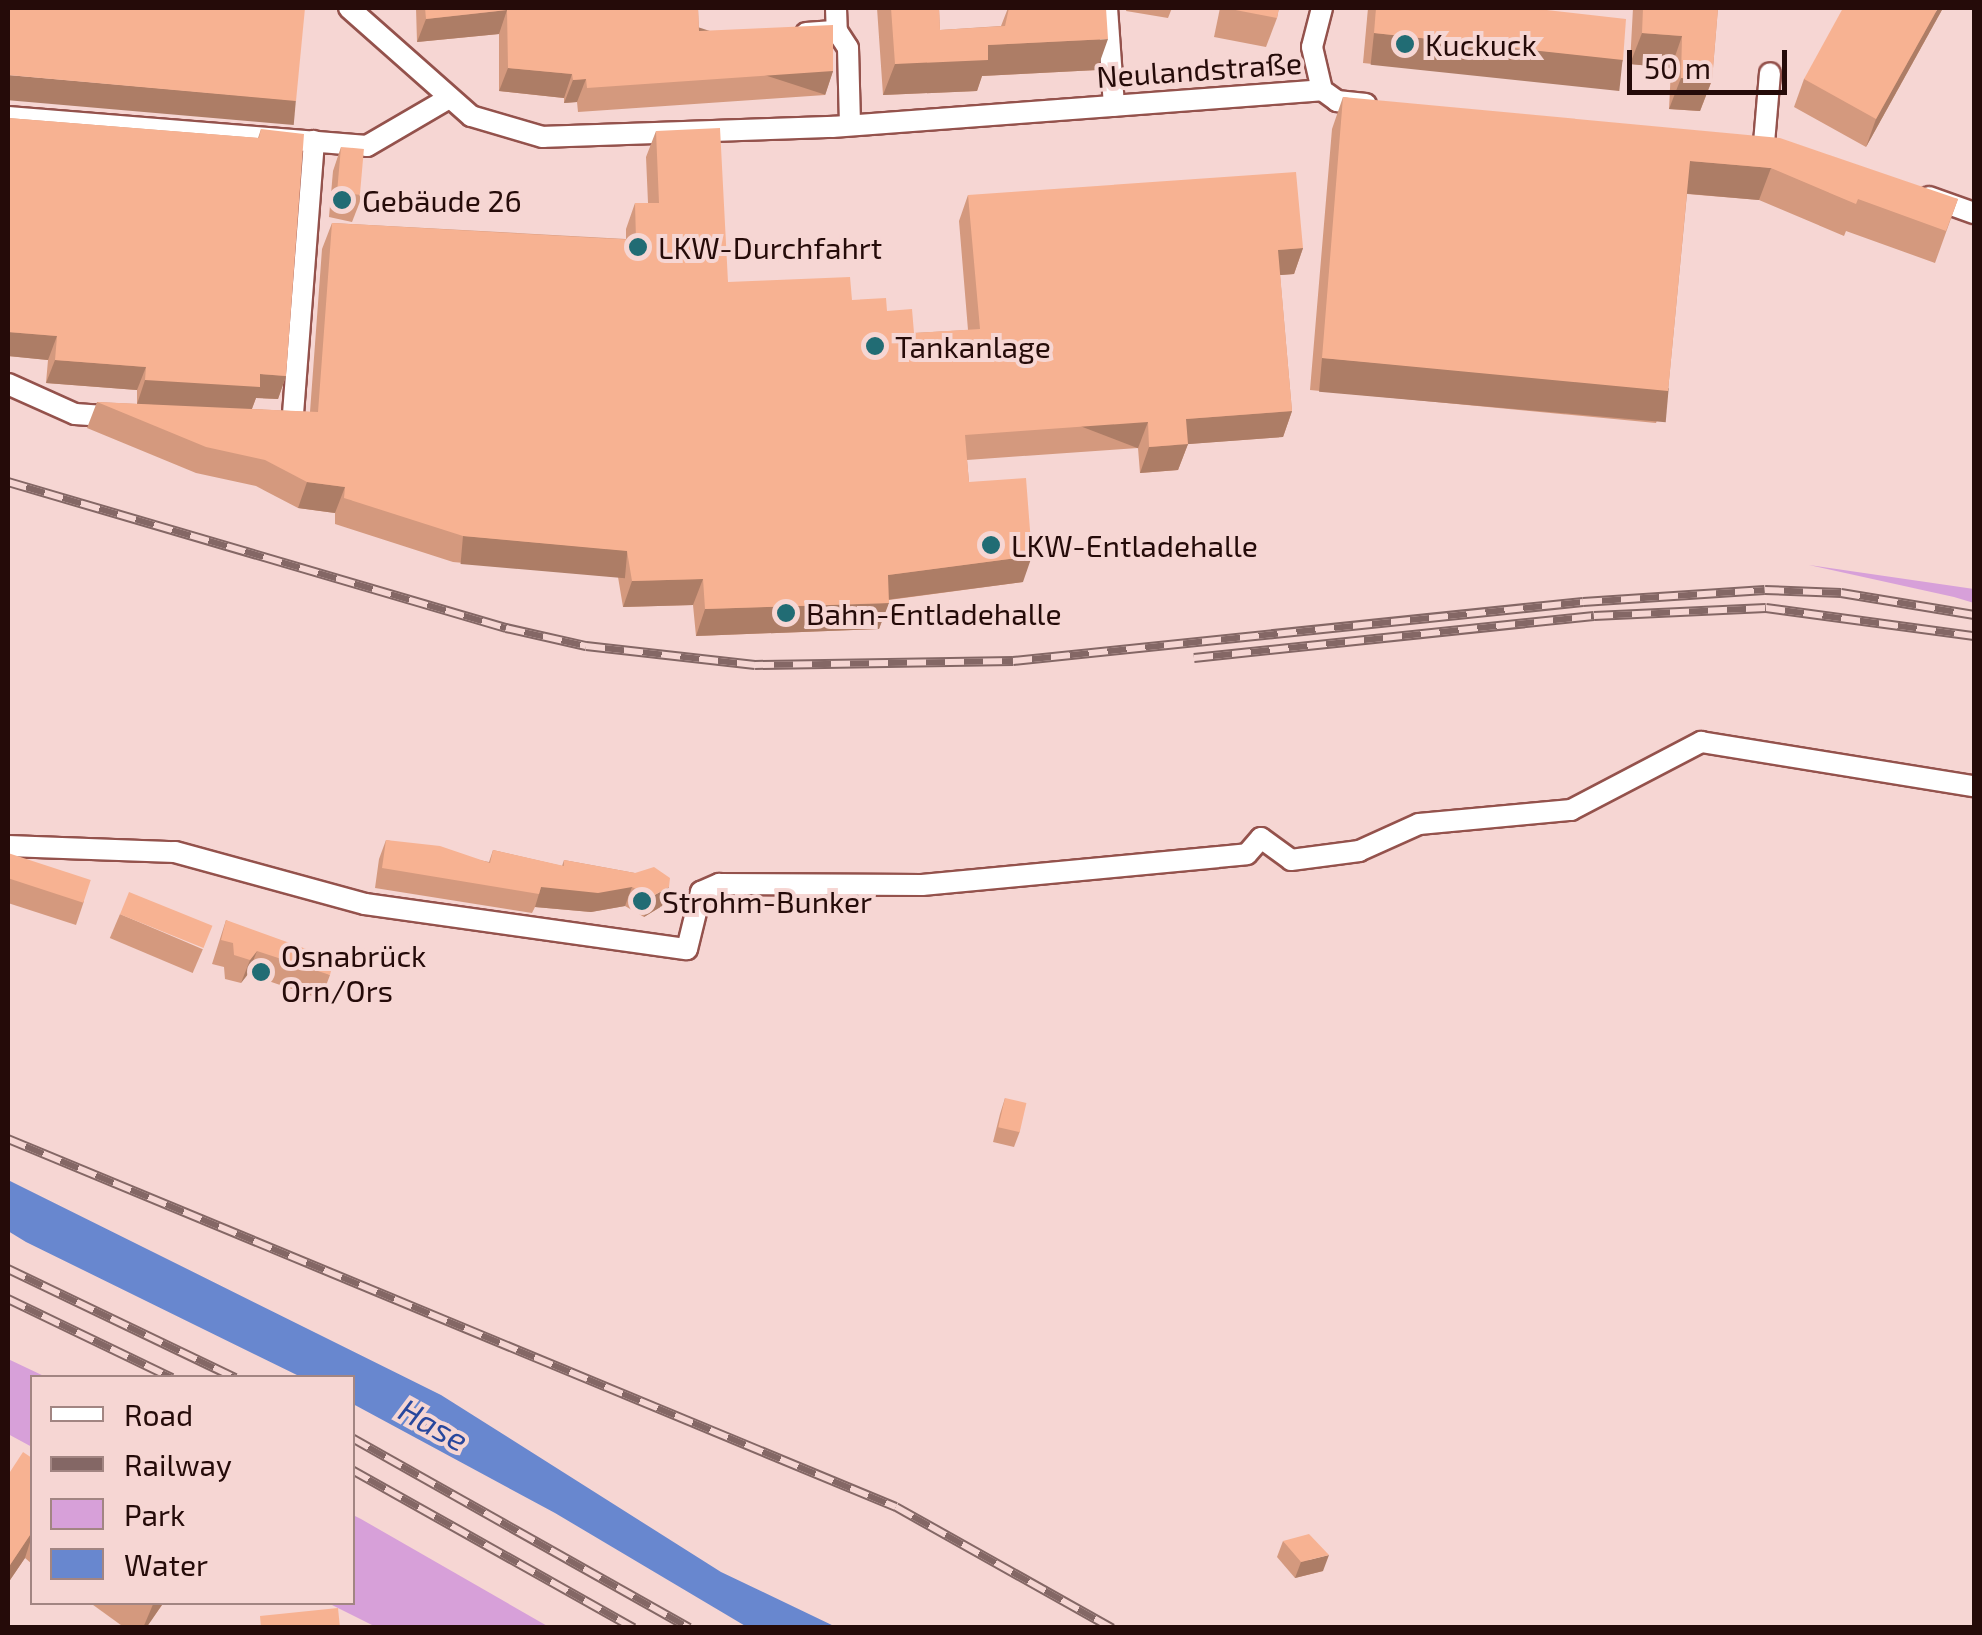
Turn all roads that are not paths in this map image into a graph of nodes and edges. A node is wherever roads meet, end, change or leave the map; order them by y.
1 (349, 8) edge
2 (836, 8) edge
3 (1108, 8) edge
4 (1322, 8) edge
5 (837, 31) junction
6 (780, 34) edge
7 (1770, 73) dead end
8 (1322, 90) junction
9 (449, 98) junction
10 (1114, 106) junction
11 (1396, 107) edge
12 (8, 117) edge
13 (841, 126) junction
14 (314, 142) junction
15 (1763, 143) edge
16 (1904, 188) edge
17 (1974, 213) edge
18 (8, 384) edge
19 (134, 418) edge
20 (252, 424) edge
21 (1974, 786) edge
22 (8, 846) edge

1 - 9 street, Neulandstraße
2 - 5 street
3 - 10 street
4 - 8 street
5 - 6 street
5 - 13 street
7 - 15 street
8 - 10 street, Neulandstraße
8 - 11 street, Neulandstraße
9 - 13 street, Neulandstraße
9 - 14 street
10 - 13 street, Neulandstraße
12 - 14 street
14 - 20 street
16 - 17 street
18 - 19 street
21 - 22 street

